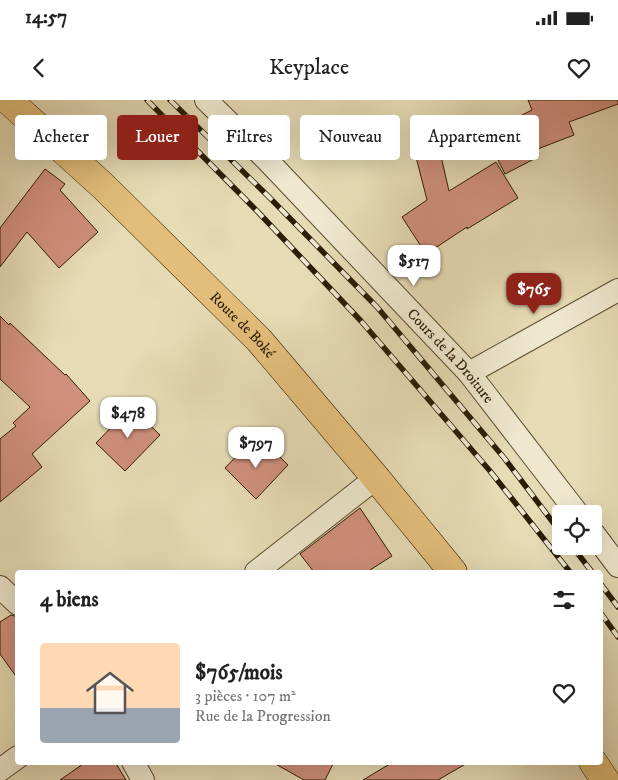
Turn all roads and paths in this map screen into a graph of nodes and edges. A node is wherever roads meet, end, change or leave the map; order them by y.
1 (8, 100) edge
2 (206, 100) edge
3 (618, 290) edge
4 (469, 373) junction
5 (376, 478) junction
6 (571, 505) edge
7 (602, 545) edge
8 (618, 566) edge
9 (259, 570) edge
10 (451, 570) edge
11 (0, 587) edge
12 (15, 601) edge
13 (15, 759) edge
14 (135, 765) edge
15 (595, 765) edge
16 (0, 770) edge
17 (143, 780) edge
18 (605, 780) edge

1 - 5 main road, Route de Boké
2 - 4 street, Cours de la Droiture
3 - 4 street
4 - 6 street, Cours de la Droiture
5 - 9 street
5 - 10 main road, Route de Boké
7 - 8 street
11 - 12 street
13 - 16 street
14 - 17 street
15 - 18 main road

